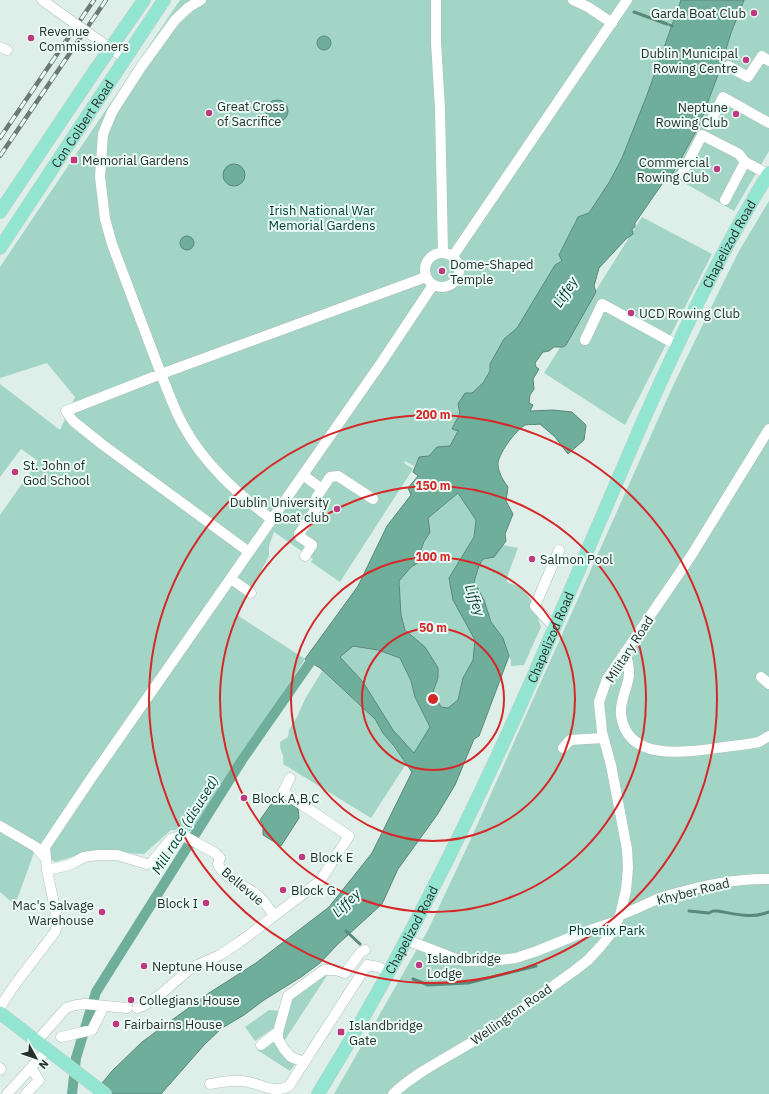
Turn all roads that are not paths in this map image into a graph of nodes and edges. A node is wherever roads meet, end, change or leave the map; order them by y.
1 (42, 0) edge
2 (144, 0) edge
3 (164, 0) edge
4 (201, 0) edge
5 (436, 0) edge
6 (573, 0) edge
7 (627, 0) edge
8 (612, 23) junction
9 (110, 48) junction
10 (126, 59) junction
11 (769, 61) edge
12 (728, 66) dead end
13 (769, 123) edge
14 (709, 125) dead end
15 (745, 162) junction
16 (769, 173) edge
17 (682, 174) dead end
18 (725, 200) dead end
19 (0, 212) edge
20 (0, 248) edge
21 (443, 253) junction
22 (453, 256) junction
23 (426, 276) junction
24 (433, 285) junction
25 (585, 340) dead end
26 (677, 345) junction
27 (161, 374) junction
28 (769, 429) edge
29 (303, 475) junction
30 (322, 489) junction
31 (373, 499) dead end
32 (271, 519) junction
33 (559, 550) dead end
34 (249, 552) junction
35 (305, 556) dead end
36 (230, 579) junction
37 (251, 593) dead end
38 (554, 627) junction
39 (626, 652) junction
40 (769, 736) edge
41 (604, 738) junction
42 (563, 748) dead end
43 (290, 778) dead end
44 (0, 826) edge
45 (47, 864) junction
46 (769, 880) edge
47 (274, 916) junction
48 (618, 918) junction
49 (407, 940) junction
50 (365, 950) dead end
51 (389, 973) junction
52 (102, 1006) junction
53 (126, 1008) dead end
54 (137, 1008) dead end
55 (2, 1016) edge
56 (278, 1032) junction
57 (61, 1037) dead end
58 (37, 1040) junction
59 (261, 1045) dead end
60 (48, 1049) junction
61 (304, 1062) junction
62 (31, 1068) junction
63 (210, 1084) dead end
64 (8, 1094) edge
65 (26, 1094) edge
66 (105, 1094) edge
67 (318, 1094) edge
68 (393, 1094) edge

1 - 9 street, bridge
2 - 9 main road, Con Colbert Road
3 - 10 main road, Con Colbert Road
4 - 27 street
5 - 21 street
6 - 8 street
7 - 8 street
8 - 22 street
9 - 10 street
9 - 19 main road, Con Colbert Road
10 - 20 main road, Con Colbert Road
11 - 12 street
13 - 14 street
15 - 16 street
15 - 17 street
15 - 18 street
16 - 26 main road, Chapelizod Road
21 - 22 street
21 - 23 street
22 - 24 street
23 - 24 street
23 - 27 street
24 - 29 street
25 - 26 street
26 - 38 main road, Chapelizod Road
27 - 32 street
27 - 34 street
28 - 39 street, Military Road
29 - 30 street
29 - 32 street
30 - 31 street
30 - 35 street
32 - 34 street
33 - 38 street
34 - 36 street
36 - 37 street
36 - 45 street
38 - 49 main road, Chapelizod Road
39 - 40 street
39 - 41 street, Military Road
41 - 42 street
41 - 48 street, Military Road
43 - 47 street, Bellevue
44 - 45 street
45 - 47 street, Bellevue
45 - 55 street
46 - 48 street, Khyber Road
47 - 54 street, Bellevue
48 - 49 street, Khyber Road
48 - 68 street, Wellington Road
49 - 51 main road, Chapelizod Road
50 - 56 street
51 - 61 street
51 - 67 main road, Chapelizod Road
52 - 53 street
52 - 57 street
52 - 58 street
55 - 58 main road
56 - 59 street
56 - 61 street
58 - 60 main road
60 - 62 street
60 - 66 main road
61 - 63 street
62 - 64 street
62 - 65 street

